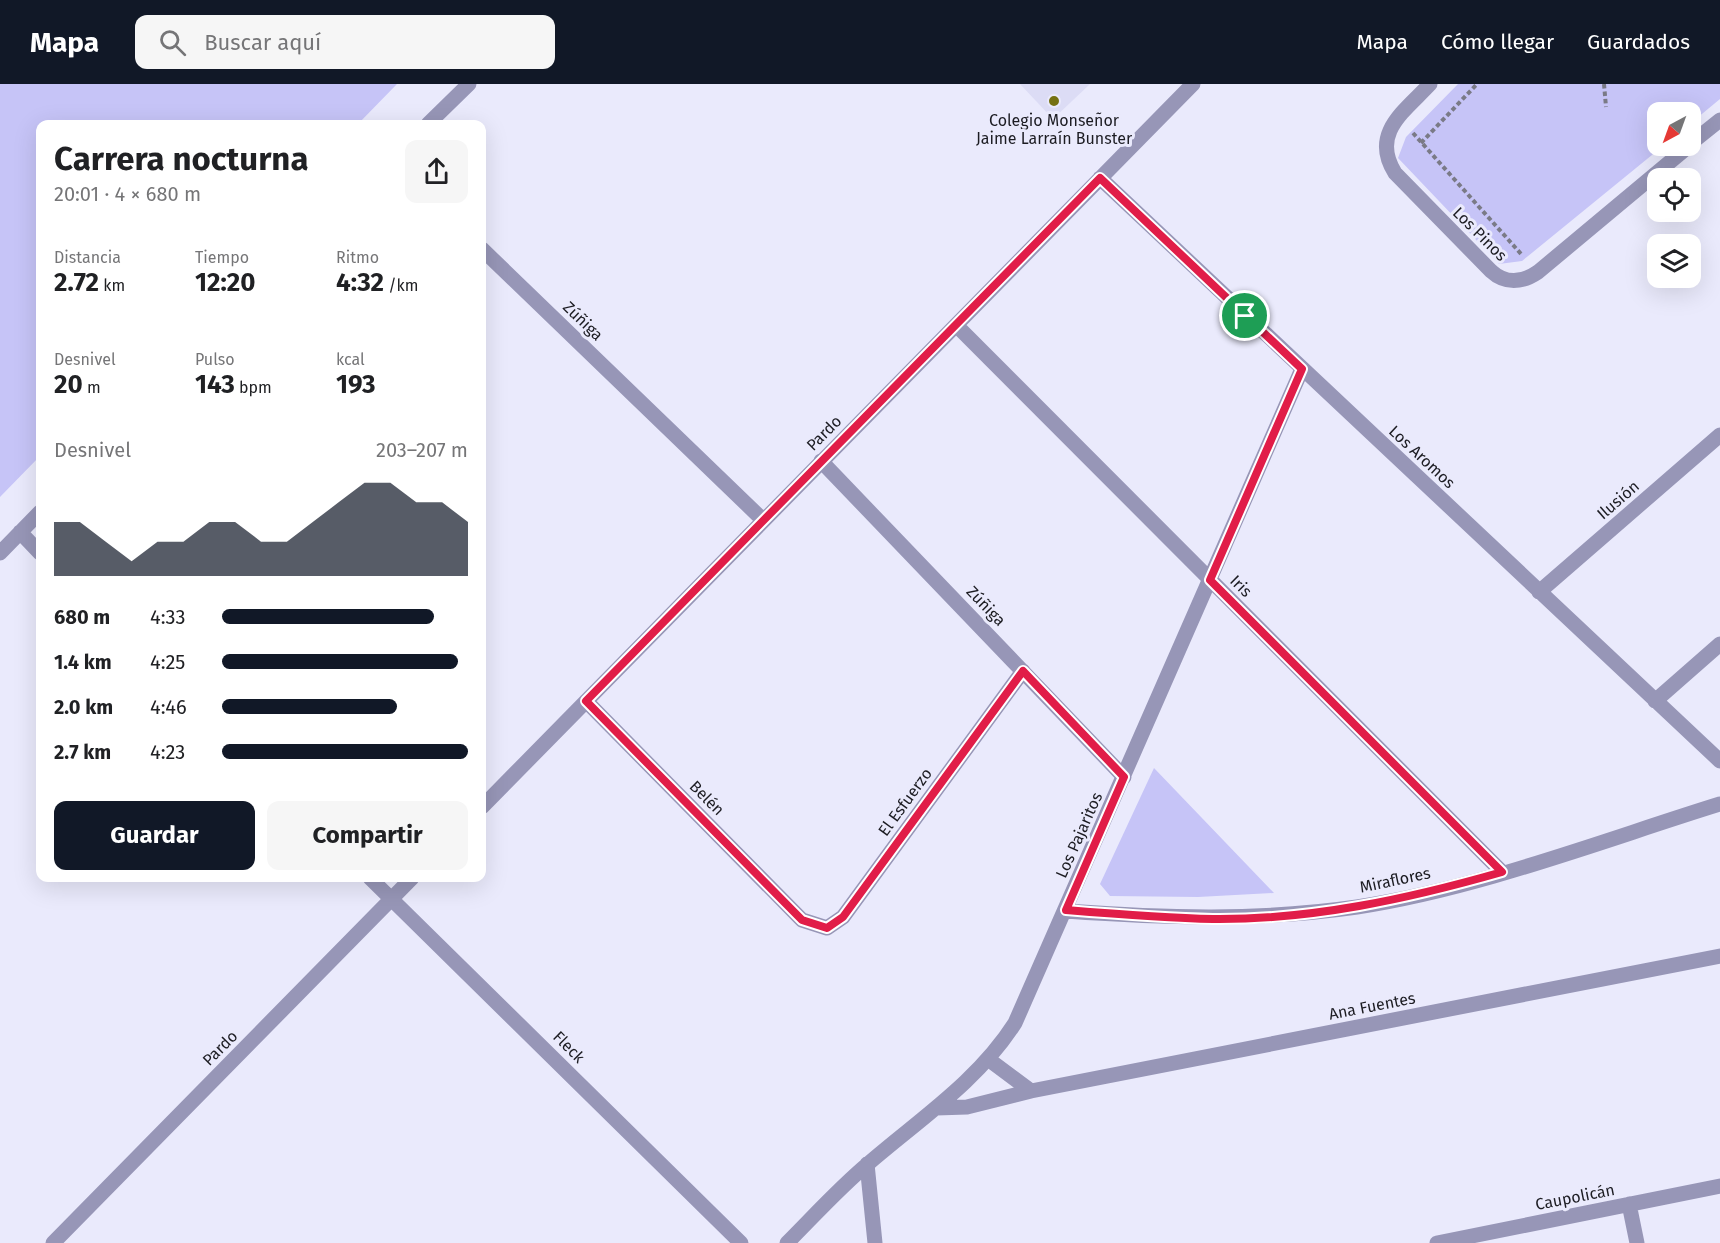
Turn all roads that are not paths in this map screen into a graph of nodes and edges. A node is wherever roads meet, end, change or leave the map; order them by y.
1 (469, 84) edge
2 (1192, 84) edge
3 (1430, 84) edge
4 (432, 120) edge
5 (1720, 120) edge
6 (1701, 136) edge
7 (1677, 156) edge
8 (1100, 178) junction
9 (486, 253) edge
10 (956, 325) junction
11 (1302, 369) junction
12 (1720, 435) edge
13 (821, 461) junction
14 (36, 516) edge
15 (763, 520) junction
16 (20, 532) junction
17 (36, 549) edge
18 (0, 553) edge
19 (1210, 580) junction
20 (1539, 592) junction
21 (1720, 645) edge
22 (1023, 671) junction
23 (586, 701) junction
24 (1655, 702) junction
25 (1720, 761) edge
26 (1124, 777) junction
27 (486, 803) edge
28 (1720, 804) edge
29 (1502, 872) junction
30 (374, 882) edge
31 (408, 882) edge
32 (392, 898) junction
33 (1066, 910) junction
34 (802, 920) joint
35 (1720, 956) edge
36 (988, 1059) junction
37 (1031, 1091) junction
38 (936, 1108) junction
39 (867, 1164) junction
40 (1720, 1186) edge
41 (1629, 1204) junction
42 (52, 1243) edge
43 (741, 1243) edge
44 (787, 1243) edge
45 (875, 1243) edge
46 (1437, 1243) edge
47 (1637, 1243) edge

1 - 4 street
2 - 8 street, Pardo
3 - 7 street, Los Pinos
5 - 6 street, Los Pinos
8 - 10 street, Pardo
8 - 11 street, Los Aromos
9 - 15 street, Zúñiga
10 - 13 street, Pardo
10 - 19 street, Iris
11 - 19 street, Los Pajaritos
11 - 20 street, Los Aromos
12 - 20 street, Ilusión
13 - 15 street, Pardo
13 - 22 street, Zúñiga
14 - 16 street
15 - 23 street, Pardo
16 - 17 street
16 - 18 street
19 - 26 street, Los Pajaritos
19 - 29 street, Iris
20 - 24 street, Los Aromos
21 - 24 street
22 - 26 street, Zúñiga
22 - 34 street, El Esfuerzo
23 - 27 street, Pardo
23 - 34 street, Belén
24 - 25 street, Los Aromos
26 - 33 street, Los Pajaritos
28 - 29 street, Miraflores
29 - 33 street, Miraflores
30 - 32 street, Fleck
31 - 32 street, Pardo
32 - 42 street, Pardo
32 - 43 street, Fleck
33 - 36 street, Los Pajaritos
35 - 37 street, Ana Fuentes
36 - 37 street
36 - 38 street, Los Pajaritos
37 - 38 street, Ana Fuentes
38 - 39 street, Los Pajaritos
39 - 44 street, Los Pajaritos
39 - 45 street
40 - 41 street, Caupolicán
41 - 46 street, Caupolicán
41 - 47 street

